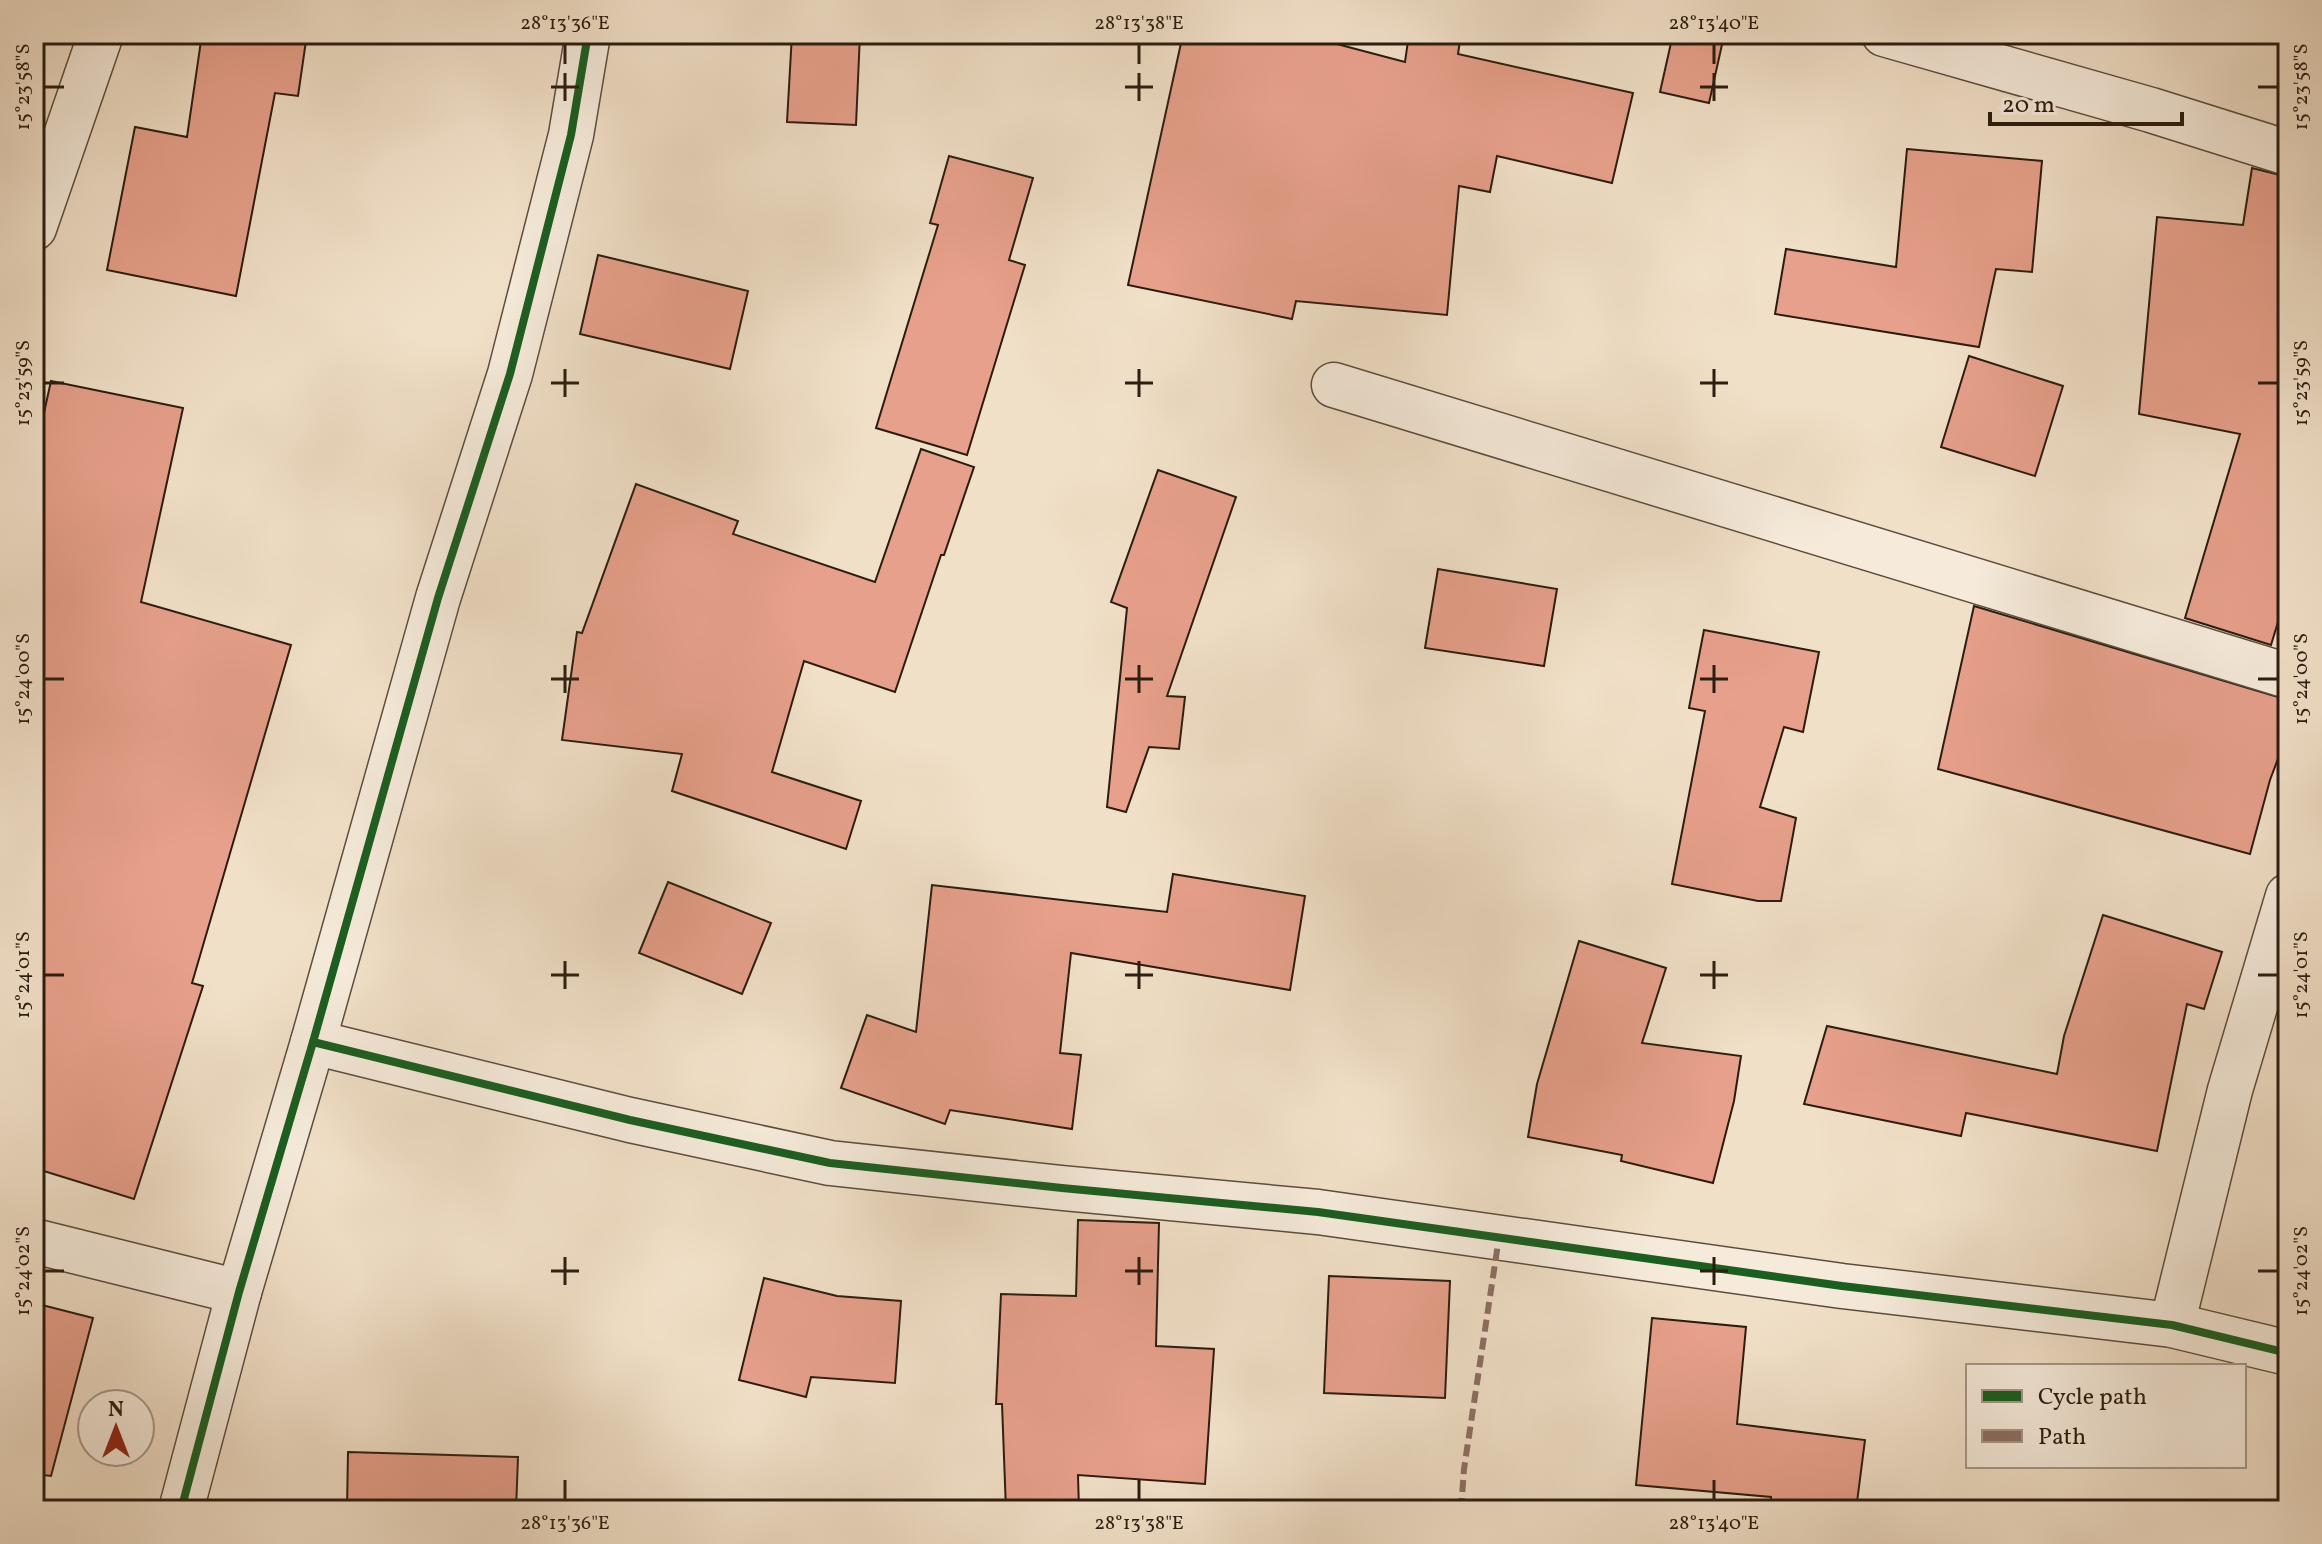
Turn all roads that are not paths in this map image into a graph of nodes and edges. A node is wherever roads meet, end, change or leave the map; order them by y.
1 (101, 34) edge
2 (588, 34) edge
3 (1884, 34) edge
4 (2288, 153) edge
5 (34, 228) edge
6 (1334, 385) dead end
7 (2288, 676) edge
8 (2288, 896) edge
9 (313, 1042) junction
10 (34, 1241) edge
11 (239, 1292) junction
12 (2172, 1325) junction
13 (2288, 1353) edge
14 (181, 1510) edge

1 - 5 street
2 - 9 street
3 - 4 street
6 - 7 street
8 - 12 street
9 - 11 street
9 - 12 street
10 - 11 street
11 - 14 street
12 - 13 street

